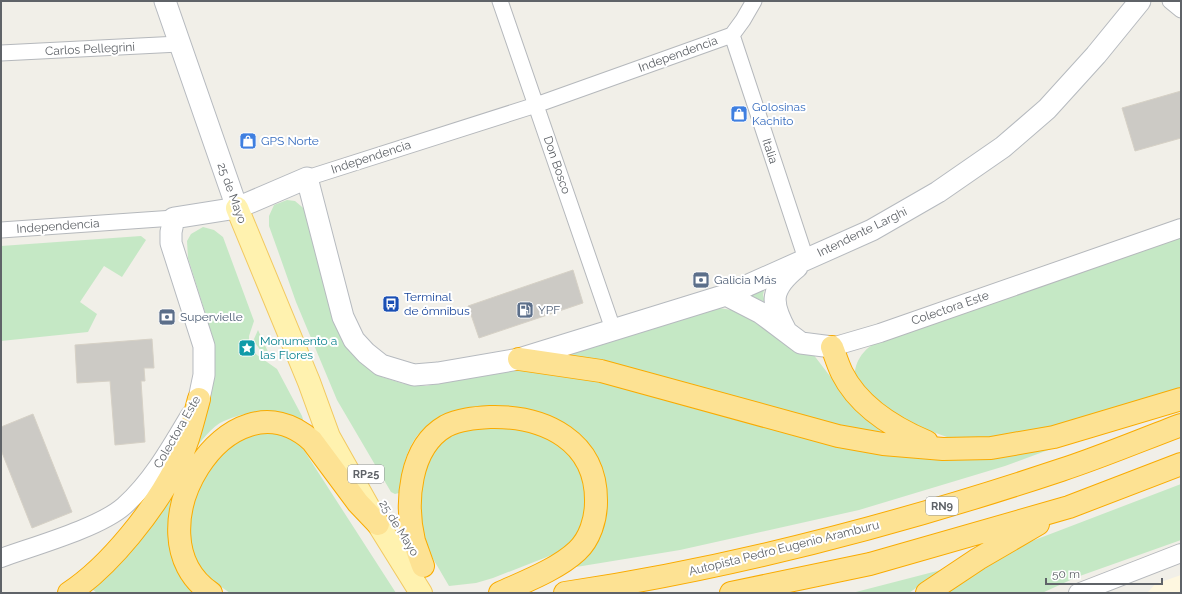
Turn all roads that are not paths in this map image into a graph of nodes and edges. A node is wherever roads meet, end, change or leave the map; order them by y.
1 (166, 1) edge
2 (500, 1) edge
3 (754, 1) edge
4 (1140, 1) edge
5 (1170, 1) edge
6 (1181, 10) edge
7 (732, 35) junction
8 (178, 44) junction
9 (1, 53) edge
10 (536, 105) junction
11 (307, 178) junction
12 (237, 208) junction
13 (174, 218) junction
14 (1181, 228) edge
15 (1, 230) edge
16 (806, 259) junction
17 (726, 295) junction
18 (613, 328) junction
19 (786, 332) junction
20 (832, 347) junction
21 (519, 359) junction
22 (309, 382) junction
23 (199, 399) junction
24 (1181, 399) edge
25 (1181, 425) edge
26 (943, 449) junction
27 (1181, 464) edge
28 (1069, 507) junction
29 (378, 524) junction
30 (1181, 553) edge
31 (1, 558) edge
32 (423, 566) junction
33 (69, 593) edge
34 (211, 593) edge
35 (421, 593) edge
36 (438, 593) edge
37 (500, 593) edge
38 (564, 593) edge
39 (731, 593) edge
40 (927, 593) edge
41 (1078, 593) edge

1 - 8 main road, 25 de Mayo / RP25
2 - 10 street, Don Bosco
3 - 7 street
4 - 16 main road, Intendente Larghi
5 - 6 street
7 - 10 street, Independencia
7 - 16 street, Italia
8 - 9 street, Carlos Pellegrini
8 - 12 main road, 25 de Mayo / RP25
10 - 11 street, Independencia
10 - 18 street, Don Bosco
11 - 12 main road, Independencia
11 - 21 main road
12 - 13 main road, Independencia
12 - 22 main road, 25 de Mayo / RP25
13 - 15 street, Independencia
13 - 23 main road, Colectora Este
14 - 20 street, Colectora Este
16 - 17 main road, Intendente Larghi
16 - 19 main road
17 - 18 main road, Intendente Larghi
17 - 19 main road, Colectora Este
18 - 21 main road, Intendente Larghi
19 - 20 main road, Colectora Este
20 - 26 highway
21 - 26 highway
22 - 29 main road, 25 de Mayo / RP25
22 - 32 main road, 25 de Mayo / RP25
23 - 31 street, Colectora Este
23 - 33 highway
24 - 26 highway
25 - 38 highway, Autopista Pedro Eugenio Aramburu / RN9
27 - 28 highway
28 - 39 highway
28 - 40 highway
29 - 34 highway
29 - 35 main road, 25 de Mayo / RP25
30 - 41 street
32 - 36 main road, 25 de Mayo / RP25
32 - 37 highway

